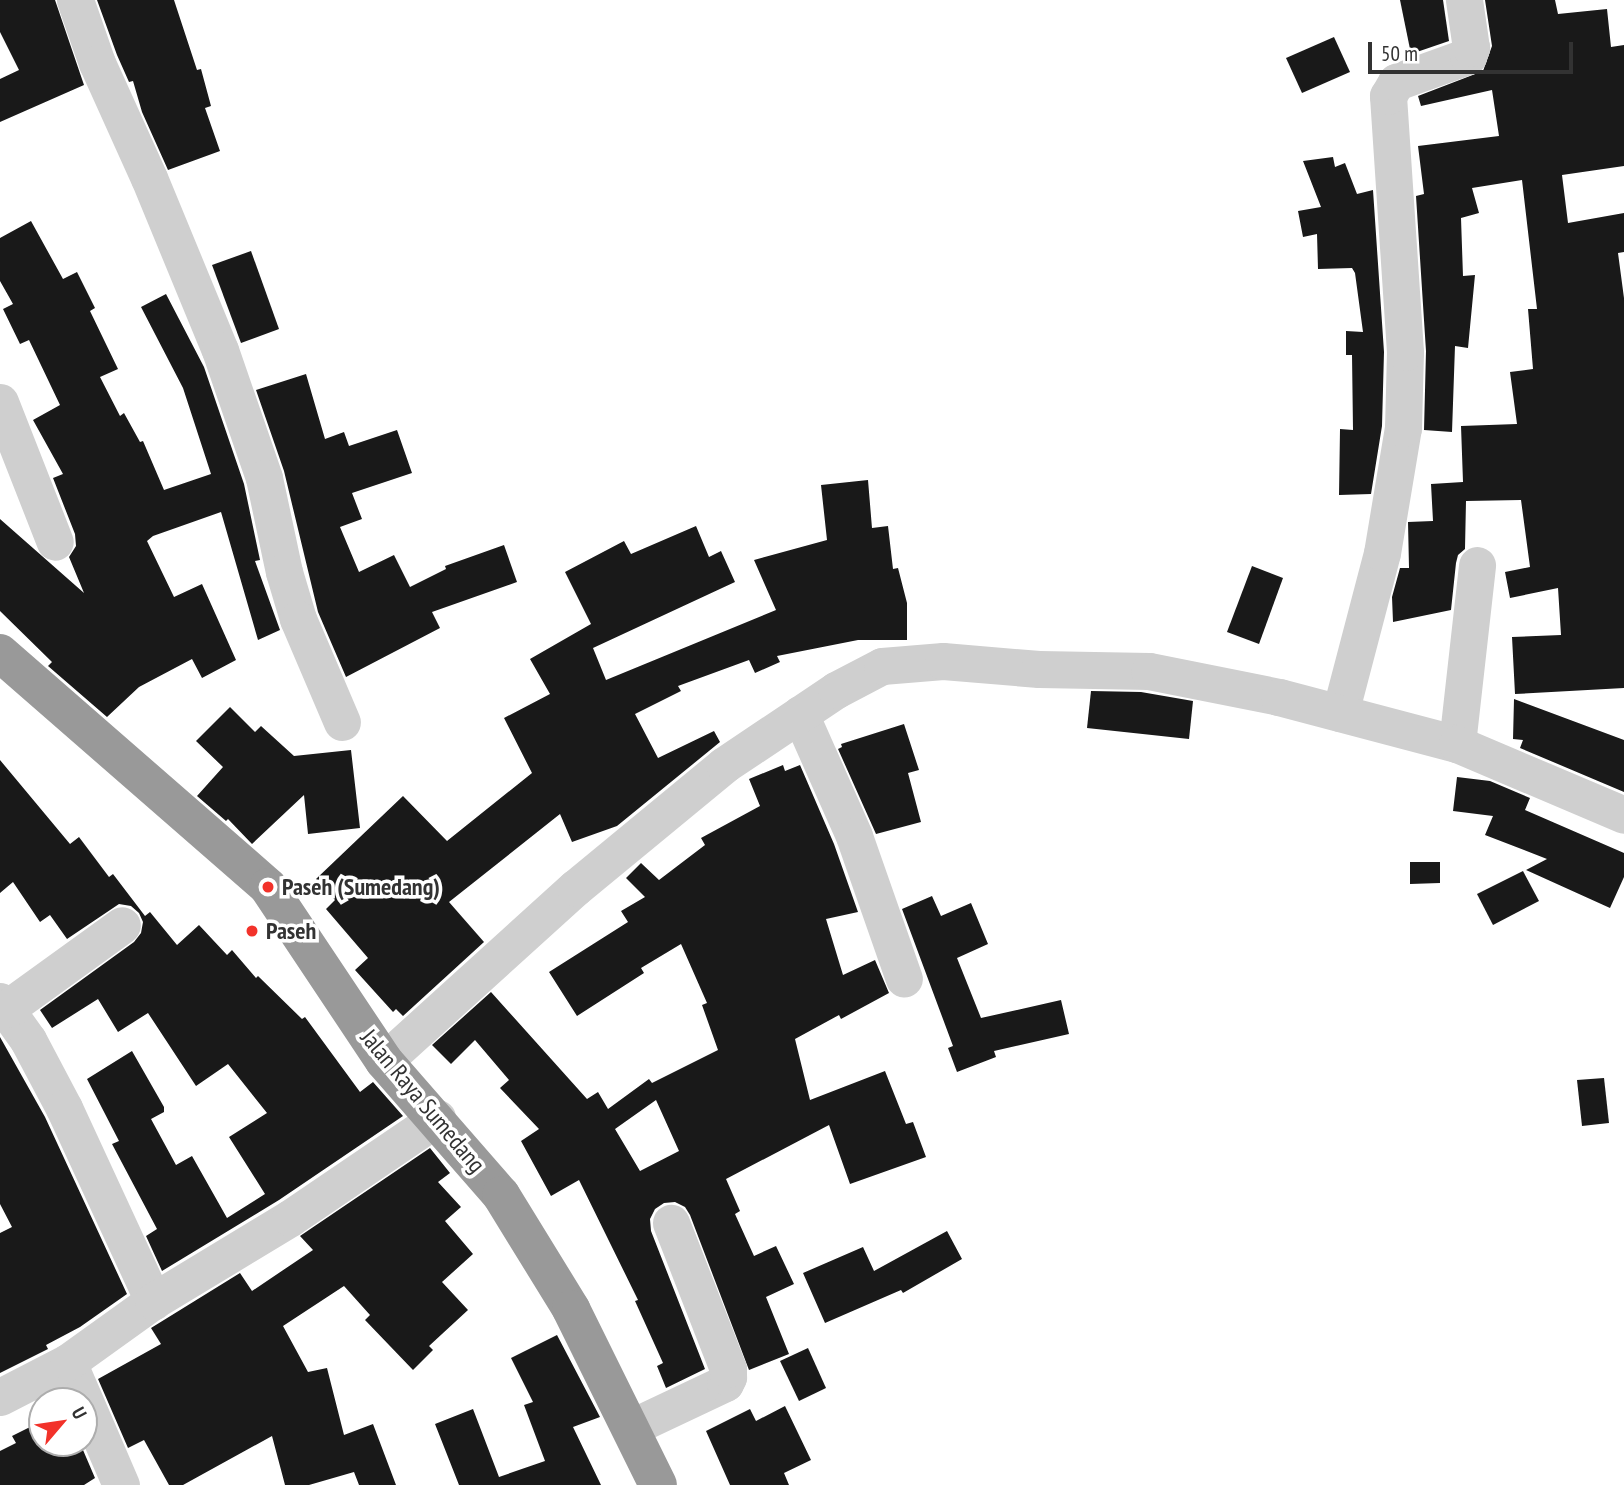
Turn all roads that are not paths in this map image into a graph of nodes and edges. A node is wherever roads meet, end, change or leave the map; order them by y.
1 (75, 0) edge
2 (1464, 0) edge
3 (0, 402) edge
4 (55, 542) dead end
5 (1477, 565) dead end
6 (0, 653) edge
7 (1340, 713) junction
8 (800, 714) junction
9 (342, 722) dead end
10 (1457, 744) junction
11 (1624, 815) edge
12 (122, 925) dead end
13 (904, 979) dead end
14 (3, 1005) edge
15 (384, 1061) junction
16 (436, 1118) junction
17 (671, 1223) dead end
18 (153, 1301) junction
19 (68, 1362) junction
20 (0, 1397) edge
21 (632, 1427) junction
22 (121, 1485) edge
23 (658, 1485) edge

1 - 9 street
2 - 7 street
3 - 4 street
5 - 10 street
6 - 15 highway, Jalan Raya Sumedang
7 - 8 street
7 - 10 street
8 - 13 street
8 - 15 street
10 - 11 street
12 - 14 street
14 - 18 street
15 - 16 highway, Jalan Raya Sumedang
16 - 18 street
16 - 21 highway, Jalan Raya Sumedang
17 - 21 street
18 - 19 street
19 - 20 street
19 - 22 street
21 - 23 highway, Jalan Raya Sumedang

